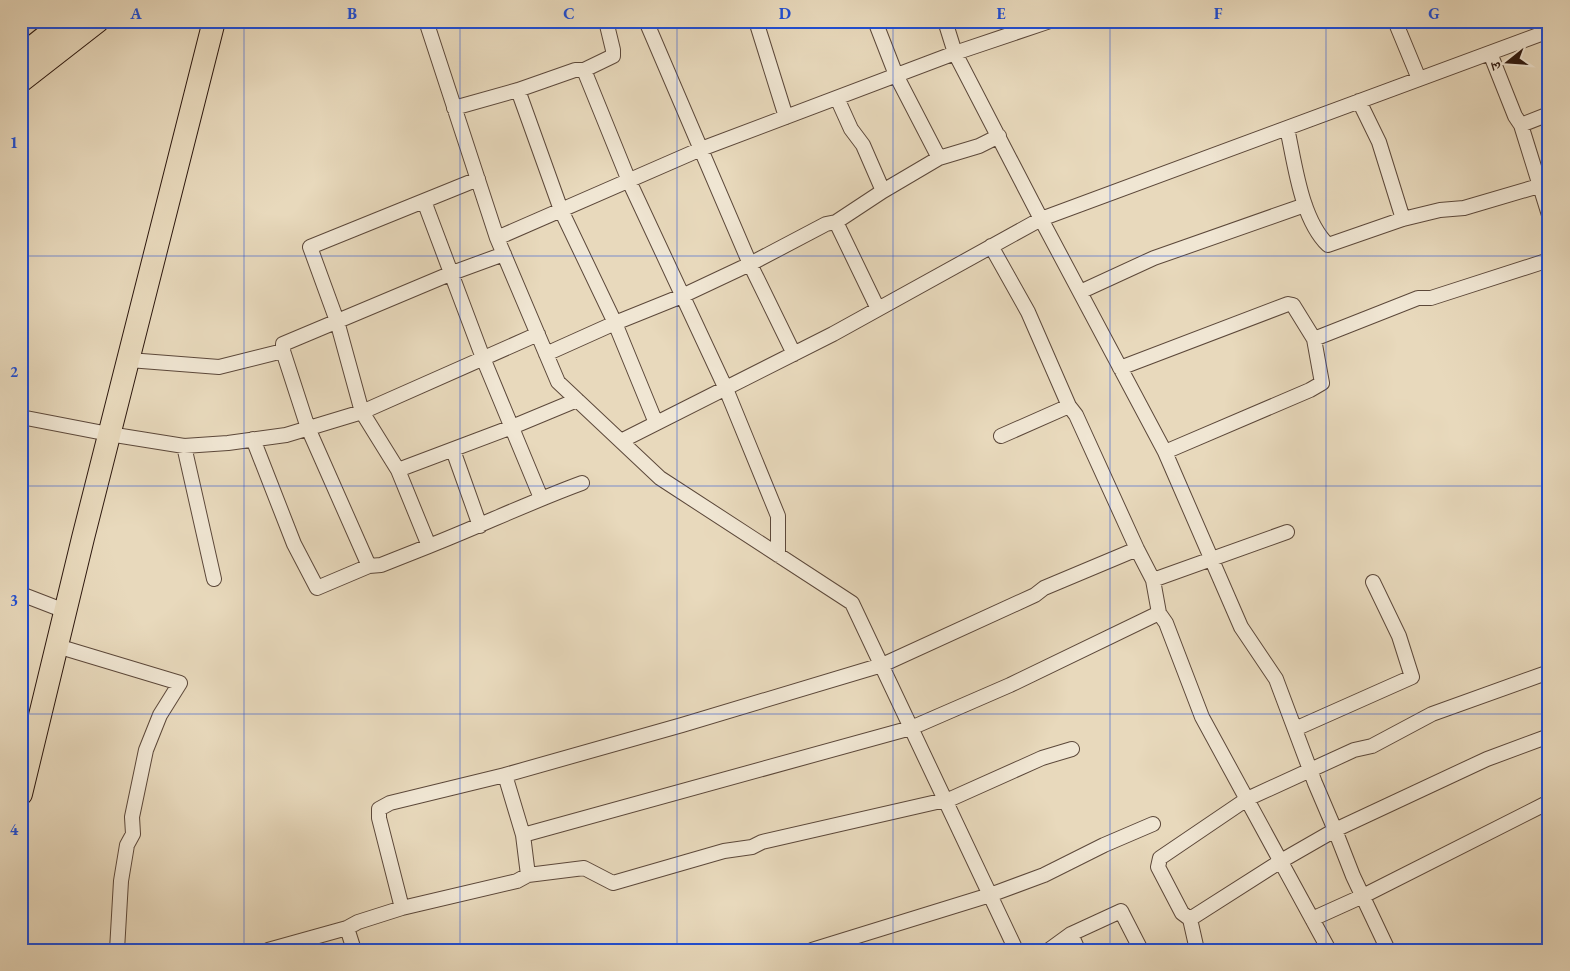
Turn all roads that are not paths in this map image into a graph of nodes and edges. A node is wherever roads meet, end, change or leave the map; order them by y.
1 (65, 21) edge
2 (98, 21) edge
3 (214, 21) edge
4 (426, 21) edge
5 (606, 21) edge
6 (646, 21) edge
7 (756, 21) edge
8 (875, 21) edge
9 (945, 21) edge
10 (1050, 21) edge
11 (1395, 21) edge
12 (1549, 31) edge
13 (956, 53) junction
14 (1490, 53) junction
15 (21, 56) edge
16 (584, 70) junction
17 (896, 75) junction
18 (1419, 79) junction
19 (21, 81) edge
20 (518, 90) junction
21 (837, 98) junction
22 (1359, 101) junction
23 (454, 108) junction
24 (1549, 114) edge
25 (786, 117) junction
26 (1521, 125) junction
27 (1287, 128) junction
28 (998, 136) junction
29 (701, 149) junction
30 (939, 158) junction
31 (478, 179) junction
32 (629, 181) junction
33 (1544, 185) edge
34 (883, 191) junction
35 (424, 201) junction
36 (1305, 205) junction
37 (561, 210) junction
38 (1549, 215) edge
39 (1041, 219) junction
40 (1403, 219) junction
41 (836, 222) junction
42 (497, 238) junction
43 (991, 246) junction
44 (504, 254) junction
45 (1549, 260) edge
46 (750, 264) junction
47 (452, 273) junction
48 (1080, 292) junction
49 (682, 296) junction
50 (878, 309) junction
51 (337, 321) junction
52 (615, 323) junction
53 (538, 334) junction
54 (1314, 339) junction
55 (283, 351) junction
56 (546, 354) junction
57 (794, 354) junction
58 (483, 358) junction
59 (129, 360) junction
60 (1120, 368) junction
61 (724, 389) junction
62 (576, 400) junction
63 (1069, 406) junction
64 (362, 412) junction
65 (21, 417) edge
66 (656, 423) junction
67 (512, 427) junction
68 (308, 428) junction
69 (109, 434) junction
70 (1001, 436) dead end
71 (253, 439) junction
72 (621, 441) junction
73 (184, 446) junction
74 (453, 450) junction
75 (1165, 452) junction
76 (398, 470) junction
77 (582, 483) dead end
78 (541, 498) junction
79 (480, 526) junction
80 (1287, 532) dead end
81 (429, 546) junction
82 (1137, 549) junction
83 (778, 554) junction
84 (1212, 560) junction
85 (369, 566) junction
86 (214, 579) dead end
87 (1153, 580) junction
88 (1373, 582) dead end
89 (21, 594) edge
90 (65, 611) junction
91 (1159, 613) junction
92 (57, 646) junction
93 (882, 665) junction
94 (1549, 672) edge
95 (912, 728) junction
96 (1295, 729) junction
97 (28, 733) edge
98 (1549, 736) edge
99 (1072, 749) dead end
100 (1310, 770) junction
101 (505, 775) junction
102 (21, 794) edge
103 (1247, 799) junction
104 (946, 801) junction
105 (1549, 802) edge
106 (1153, 824) dead end
107 (1335, 830) junction
108 (523, 835) junction
109 (1281, 861) junction
110 (528, 875) junction
111 (990, 895) junction
112 (1363, 896) junction
113 (402, 908) junction
114 (1190, 919) junction
115 (1312, 919) junction
116 (347, 928) junction
117 (1071, 934) junction
118 (117, 950) edge
119 (268, 950) edge
120 (354, 950) edge
121 (812, 950) edge
122 (1016, 950) edge
123 (1050, 950) edge
124 (1078, 950) edge
125 (1141, 950) edge
126 (1197, 950) edge
127 (1329, 950) edge
128 (1388, 950) edge

1 - 15 main road
2 - 19 main road
3 - 59 main road
4 - 23 street
5 - 16 street
6 - 29 street
7 - 25 street
8 - 17 street
9 - 13 street
10 - 13 street
11 - 18 street
12 - 14 street
13 - 17 street
13 - 28 street
14 - 18 street
14 - 26 street
16 - 20 street
16 - 32 street
17 - 21 street
17 - 30 street
18 - 22 street
20 - 23 street
20 - 37 street
21 - 25 street
21 - 34 street
22 - 27 street
22 - 40 street
23 - 31 street
24 - 26 street
25 - 29 street
26 - 33 street
27 - 36 street
27 - 39 street
28 - 30 street
28 - 39 street
29 - 32 street
29 - 46 street
30 - 34 street
31 - 35 street
31 - 42 street
32 - 37 street
32 - 49 street
33 - 38 street
33 - 40 street
34 - 41 street
35 - 47 street
35 - 51 street
36 - 40 street
36 - 48 street
37 - 42 street
37 - 52 street
39 - 43 street
39 - 48 street
41 - 46 street
41 - 50 street
42 - 44 street
43 - 50 street
43 - 63 street
44 - 47 street
44 - 53 street
45 - 54 street
46 - 49 street
46 - 57 street
47 - 51 street
47 - 58 street
48 - 60 street
49 - 52 street
49 - 61 street
50 - 57 street
51 - 55 street
51 - 64 street
52 - 56 street
52 - 66 street
53 - 56 street
53 - 58 street
54 - 60 street
54 - 75 street
55 - 59 street
55 - 68 street
56 - 62 street
57 - 61 street
58 - 64 street
58 - 67 street
59 - 69 main road
60 - 75 street
61 - 66 street
61 - 83 street
62 - 67 street
62 - 72 street
63 - 70 street
63 - 82 street
64 - 68 street
64 - 76 street
65 - 69 street
66 - 72 street
67 - 74 street
67 - 78 street
68 - 71 street
68 - 85 street
69 - 73 street
69 - 90 main road
71 - 73 street
71 - 85 street
72 - 83 street
73 - 86 street
74 - 76 street
74 - 79 street
75 - 84 street
76 - 81 street
77 - 78 street
78 - 79 street
79 - 81 street
80 - 84 street
81 - 85 street
82 - 87 street
82 - 93 street
83 - 93 street
84 - 87 street
84 - 96 street
87 - 91 street
88 - 96 street
89 - 90 street
90 - 92 main road
91 - 95 street
91 - 103 street
92 - 97 main road
92 - 118 street
93 - 95 street
93 - 101 street
94 - 100 street
95 - 104 street
95 - 108 street
96 - 100 street
97 - 102 main road
98 - 107 street
99 - 104 street
100 - 103 street
100 - 107 street
101 - 108 street
101 - 113 street
103 - 109 street
103 - 114 street
104 - 110 street
104 - 111 street
105 - 112 street
106 - 111 street
107 - 109 street
107 - 112 street
108 - 110 street
109 - 114 street
109 - 115 street
110 - 113 street
111 - 121 street
111 - 122 street
112 - 115 street
112 - 128 street
113 - 116 street
114 - 126 street
115 - 127 street
116 - 119 street
116 - 120 street
117 - 123 street
117 - 124 street
117 - 125 street

